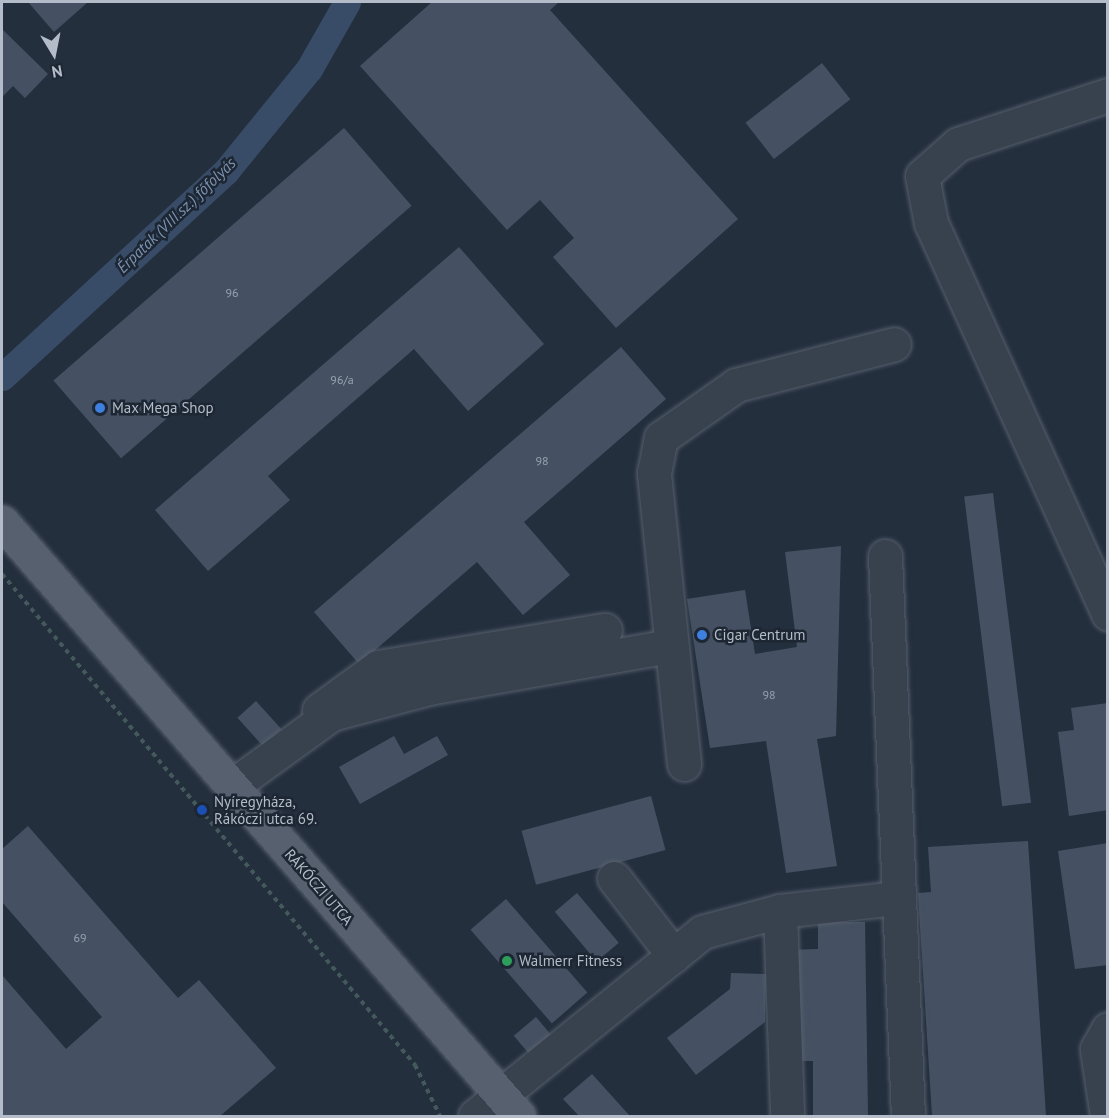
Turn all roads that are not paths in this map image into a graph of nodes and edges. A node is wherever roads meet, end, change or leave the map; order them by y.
1 (1107, 95) edge
2 (894, 344) dead end
3 (2, 522) edge
4 (885, 556) dead end
5 (1107, 614) edge
6 (605, 630) dead end
7 (669, 646) junction
8 (262, 763) junction
9 (684, 764) dead end
10 (232, 786) junction
11 (614, 878) dead end
12 (895, 898) junction
13 (780, 911) junction
14 (674, 956) junction
15 (1107, 1029) edge
16 (511, 1107) edge
17 (475, 1116) edge
18 (787, 1116) edge
19 (908, 1116) edge
20 (1107, 1116) edge

1 - 5 lane
2 - 7 lane
3 - 10 main road, RÁKÓCZI UTCA
4 - 12 lane
6 - 8 lane
7 - 8 lane
7 - 9 lane
8 - 10 lane
10 - 16 main road, RÁKÓCZI UTCA
11 - 14 lane
12 - 13 lane
12 - 19 lane
13 - 14 lane
13 - 18 lane
14 - 16 lane
15 - 20 lane
16 - 17 lane

